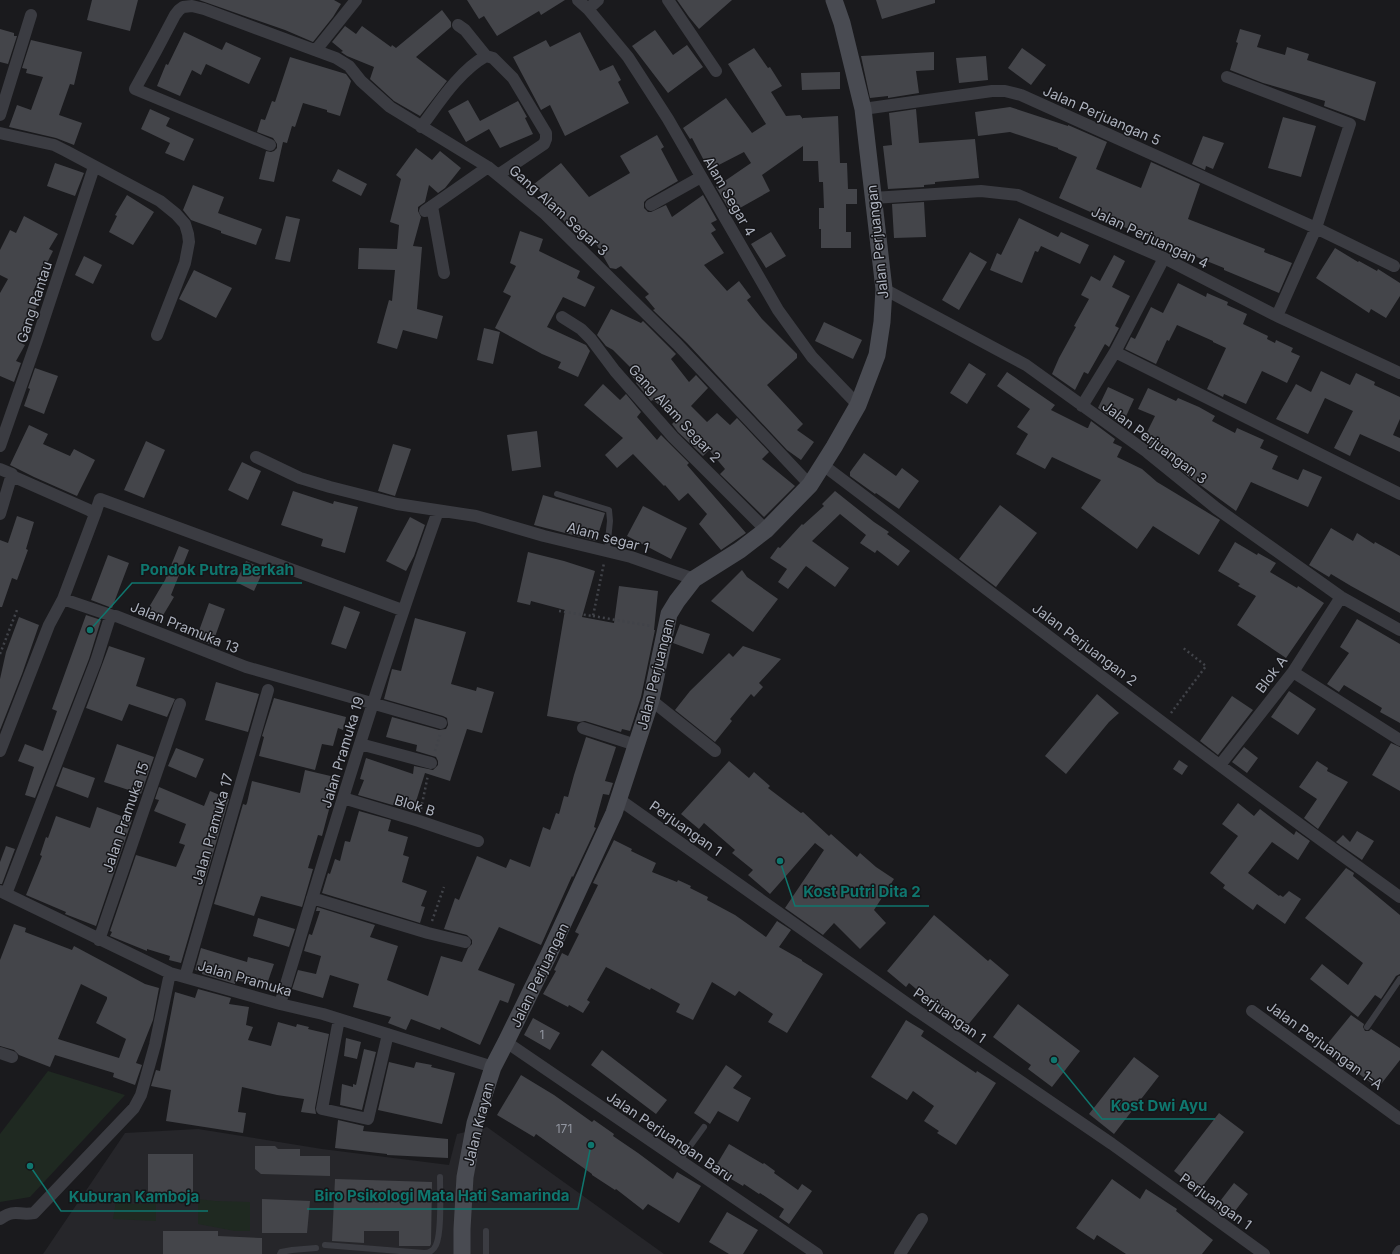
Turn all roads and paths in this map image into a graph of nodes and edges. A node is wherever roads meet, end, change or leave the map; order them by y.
1 (356, 0) edge
2 (578, 0) edge
3 (598, 0) edge
4 (668, 0) edge
5 (834, 0) edge
6 (206, 5) edge
7 (588, 9) junction
8 (31, 14) dead end
9 (458, 25) dead end
10 (316, 50) junction
11 (486, 56) junction
12 (716, 71) dead end
13 (1227, 77) dead end
14 (863, 109) junction
15 (0, 115) edge
16 (421, 127) junction
17 (0, 133) edge
18 (270, 145) dead end
19 (94, 167) junction
20 (488, 167) junction
21 (498, 174) junction
22 (701, 176) junction
23 (872, 198) junction
24 (650, 205) dead end
25 (1316, 228) junction
26 (1164, 258) junction
27 (1394, 266) dead end
28 (444, 273) dead end
29 (884, 289) junction
30 (1277, 316) junction
31 (562, 317) dead end
32 (157, 335) dead end
33 (1115, 352) junction
34 (1400, 373) edge
35 (858, 405) junction
36 (1082, 406) junction
37 (0, 446) edge
38 (256, 457) dead end
39 (823, 465) junction
40 (0, 468) edge
41 (12, 476) junction
42 (810, 485) junction
43 (556, 494) dead end
44 (1400, 494) edge
45 (438, 511) junction
46 (0, 514) edge
47 (95, 514) junction
48 (766, 530) junction
49 (607, 550) junction
50 (694, 579) junction
51 (1341, 597) junction
52 (63, 599) junction
53 (17, 610) dead end
54 (402, 610) junction
55 (559, 611) dead end
56 (112, 616) junction
57 (593, 616) junction
58 (665, 628) junction
59 (1400, 630) edge
60 (1182, 647) dead end
61 (0, 654) edge
62 (1293, 672) junction
63 (268, 690) dead end
64 (651, 700) junction
65 (180, 704) dead end
66 (372, 704) junction
67 (1163, 722) junction
68 (441, 723) dead end
69 (583, 728) dead end
70 (1400, 740) edge
71 (360, 744) junction
72 (636, 745) junction
73 (0, 751) edge
74 (715, 751) dead end
75 (431, 762) dead end
76 (1220, 765) junction
77 (344, 798) junction
78 (620, 800) junction
79 (478, 841) dead end
80 (444, 888) dead end
81 (3, 893) edge
82 (1400, 897) edge
83 (312, 898) junction
84 (428, 933) junction
85 (99, 940) junction
86 (465, 942) dead end
87 (170, 973) junction
88 (185, 977) junction
89 (1400, 980) edge
90 (280, 1004) junction
91 (1252, 1011) dead end
92 (339, 1019) junction
93 (1366, 1027) dead end
94 (388, 1034) junction
95 (506, 1042) junction
96 (0, 1053) edge
97 (12, 1057) dead end
98 (493, 1066) junction
99 (1400, 1119) edge
100 (704, 1126) dead end
101 (680, 1160) junction
102 (440, 1177) dead end
103 (0, 1219) edge
104 (922, 1219) dead end
105 (486, 1231) dead end
106 (325, 1245) dead end
107 (316, 1248) dead end
108 (1400, 1251) edge
109 (280, 1254) edge
110 (462, 1254) edge
111 (486, 1254) edge
112 (817, 1254) edge
113 (900, 1254) edge
114 (1264, 1254) edge
115 (1398, 1254) edge

1 - 10 street
2 - 7 street, Alam Segar 4
3 - 7 street
4 - 12 street
5 - 14 street, Jalan Perjuangan
6 - 10 street, Gang Alam Segar 3
6 - 18 street, Gang Alam Segar 3
7 - 22 street, Alam Segar 4
8 - 15 street
9 - 11 street
10 - 16 street, Gang Alam Segar 3
11 - 16 street
11 - 21 street
13 - 25 street
14 - 23 street, Jalan Perjuangan
14 - 25 street, Jalan Perjuangan 5
16 - 20 street, Gang Alam Segar 3
17 - 19 street
19 - 32 street
19 - 37 street, Gang Rantau
20 - 21 street, Gang Alam Segar 3
20 - 28 street
21 - 42 street, Gang Alam Segar 3
22 - 24 street
22 - 35 street, Alam Segar 4
23 - 26 street, Jalan Perjuangan 4
23 - 29 street, Jalan Perjuangan
25 - 27 street, Jalan Perjuangan 5
25 - 30 street
26 - 30 street, Jalan Perjuangan 4
26 - 33 street
29 - 35 street, Jalan Perjuangan
29 - 36 street, Jalan Perjuangan 3
30 - 34 street, Jalan Perjuangan 4
31 - 48 street, Gang Alam Segar 2
33 - 36 street
33 - 44 street
35 - 39 street, Jalan Perjuangan
36 - 51 street, Jalan Perjuangan 3
38 - 45 street, Alam segar 1
39 - 42 street, Jalan Perjuangan
39 - 67 street, Jalan Perjuangan 2
40 - 41 street
41 - 46 street
41 - 47 street
42 - 48 street, Jalan Perjuangan
43 - 49 lane
45 - 49 street, Alam segar 1
45 - 54 street, Jalan Pramuka 19
47 - 52 street
47 - 54 street
48 - 50 street, Jalan Perjuangan
49 - 50 street, Alam segar 1
49 - 57 path
50 - 58 street, Jalan Perjuangan
51 - 59 street, Jalan Perjuangan 3
51 - 62 street, Blok A
52 - 56 street
52 - 73 street
53 - 61 path
54 - 66 street, Jalan Pramuka 19
55 - 57 path
56 - 66 street, Jalan Pramuka 13
56 - 81 street, Jalan Pramuka 13
57 - 58 path
58 - 64 street, Jalan Perjuangan
60 - 67 path
62 - 70 street
62 - 76 street, Blok A
63 - 88 street, Jalan Pramuka 17
64 - 72 street, Jalan Perjuangan
64 - 74 street
65 - 85 street, Jalan Pramuka 15
66 - 68 street, Jalan Pramuka 13
66 - 71 street, Jalan Pramuka 19
67 - 76 street, Jalan Perjuangan 2
69 - 72 street
71 - 75 street
71 - 77 street, Jalan Pramuka 19
72 - 78 street, Jalan Perjuangan
76 - 82 street, Jalan Perjuangan 2
77 - 79 street, Blok B
77 - 83 street, Jalan Pramuka 19
78 - 95 street, Jalan Perjuangan
78 - 114 street, Perjuangan 1
80 - 84 path
81 - 85 street, Jalan Pramuka
83 - 84 street
83 - 90 street, Jalan Pramuka 19
84 - 86 street
85 - 87 street, Jalan Pramuka
87 - 88 street, Jalan Pramuka
87 - 103 street
88 - 90 street, Jalan Pramuka
89 - 93 lane
90 - 92 street, Jalan Pramuka
91 - 99 street, Jalan Perjuangan 1-A
92 - 94 street, Jalan Pramuka
92 - 94 street
94 - 98 street, Jalan Pramuka
95 - 98 street, Jalan Perjuangan
95 - 101 street, Jalan Perjuangan Baru
96 - 97 street
98 - 110 street, Jalan Krayan
100 - 101 lane
101 - 112 street, Jalan Perjuangan Baru
102 - 106 lane
104 - 113 street
105 - 111 lane
107 - 109 lane
108 - 115 street

